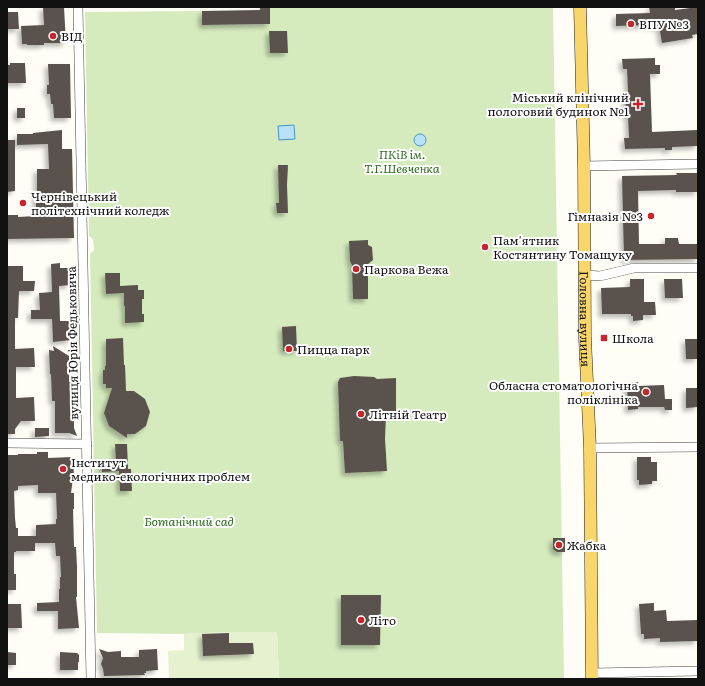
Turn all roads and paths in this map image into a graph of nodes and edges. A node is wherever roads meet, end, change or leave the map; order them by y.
1 (78, 7) edge
2 (580, 7) edge
3 (698, 164) edge
4 (584, 166) junction
5 (698, 268) edge
6 (585, 276) junction
7 (7, 443) edge
8 (87, 444) junction
9 (698, 447) edge
10 (590, 448) junction
11 (698, 671) edge
12 (592, 676) edge
13 (91, 679) edge

1 - 8 street, вулиця Юрія Федьковича
2 - 4 main road, Головна вулиця
3 - 4 street
4 - 6 main road, Головна вулиця
5 - 6 street
6 - 10 main road, Головна вулиця
7 - 8 street
8 - 13 street, вулиця Юрія Федьковича
9 - 10 street
10 - 12 main road, Головна вулиця
11 - 12 street

